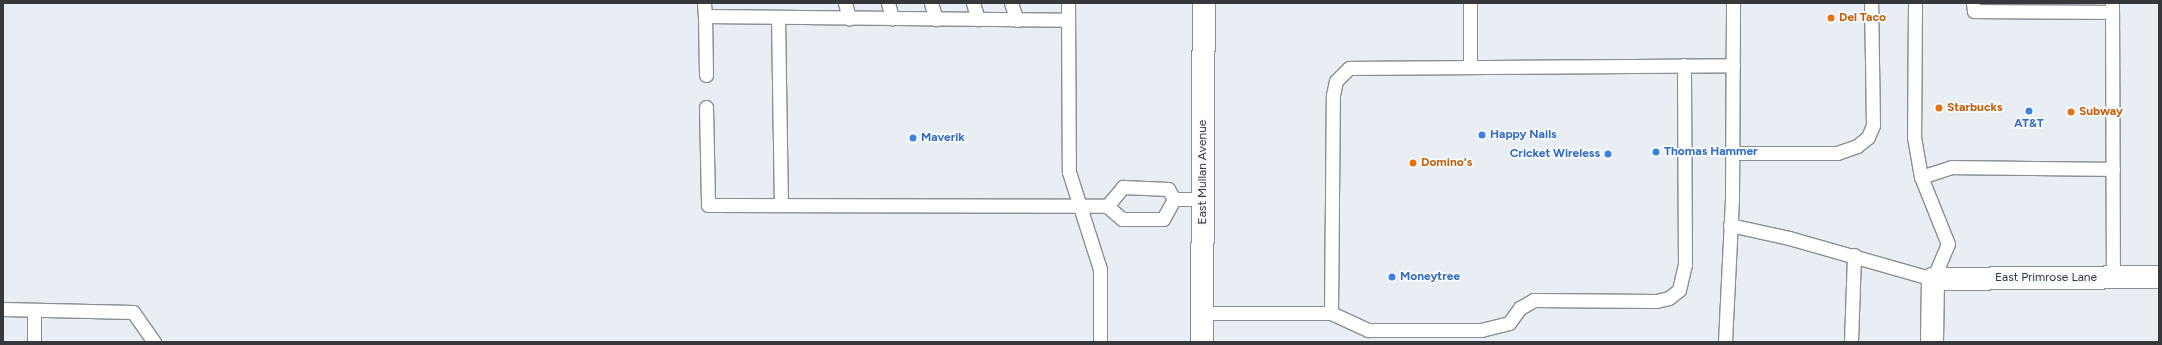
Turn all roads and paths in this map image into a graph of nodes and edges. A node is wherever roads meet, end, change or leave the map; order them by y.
1 (704, 3) edge
2 (845, 3) edge
3 (888, 3) edge
4 (931, 3) edge
5 (973, 3) edge
6 (1011, 3) edge
7 (1068, 3) edge
8 (1204, 3) edge
9 (1470, 3) edge
10 (1733, 3) edge
11 (1871, 3) edge
12 (1914, 3) edge
13 (1973, 3) edge
14 (2112, 7) edge
15 (705, 16) junction
16 (778, 17) junction
17 (849, 18) junction
18 (892, 18) junction
19 (936, 19) junction
20 (978, 19) junction
21 (1017, 20) junction
22 (1068, 20) junction
23 (1470, 65) junction
24 (1684, 65) junction
25 (1733, 65) junction
26 (706, 75) dead end
27 (706, 107) dead end
28 (1732, 153) junction
29 (2113, 169) junction
30 (1922, 177) junction
31 (1174, 198) junction
32 (1203, 198) junction
33 (781, 205) junction
34 (1108, 206) junction
35 (1080, 208) junction
36 (1730, 225) junction
37 (1854, 255) junction
38 (2159, 277) edge
39 (2113, 278) junction
40 (1934, 279) junction
41 (3, 309) edge
42 (34, 310) junction
43 (1203, 313) junction
44 (1331, 314) junction
45 (34, 342) edge
46 (154, 342) edge
47 (1100, 342) edge
48 (1202, 342) edge
49 (1725, 342) edge
50 (1851, 342) edge
51 (1932, 342) edge

1 - 15 lane
2 - 17 lane
3 - 18 lane
4 - 19 lane
5 - 20 lane
6 - 21 lane
7 - 22 lane
8 - 32 main road, East Mullan Avenue
9 - 23 lane
10 - 25 lane
11 - 28 lane
12 - 30 lane
13 - 14 lane
14 - 29 lane
15 - 16 lane
15 - 26 lane
16 - 17 lane
16 - 33 lane
17 - 18 lane
18 - 19 lane
19 - 20 lane
20 - 21 lane
21 - 22 lane
22 - 35 lane
23 - 24 lane
23 - 44 lane
24 - 25 lane
24 - 44 lane
25 - 28 lane
27 - 33 lane
28 - 36 lane
29 - 30 lane
29 - 39 lane
30 - 40 lane
31 - 32 lane
31 - 34 lane
31 - 34 lane
32 - 43 main road, East Mullan Avenue
33 - 35 lane
34 - 35 lane
35 - 47 lane
36 - 37 lane
36 - 49 lane
37 - 40 lane
37 - 50 lane
38 - 39 main road, East Primrose Lane
39 - 40 main road, East Primrose Lane
40 - 51 main road
41 - 42 lane
42 - 45 lane
42 - 46 lane
43 - 44 lane
43 - 48 main road, East Mullan Avenue

